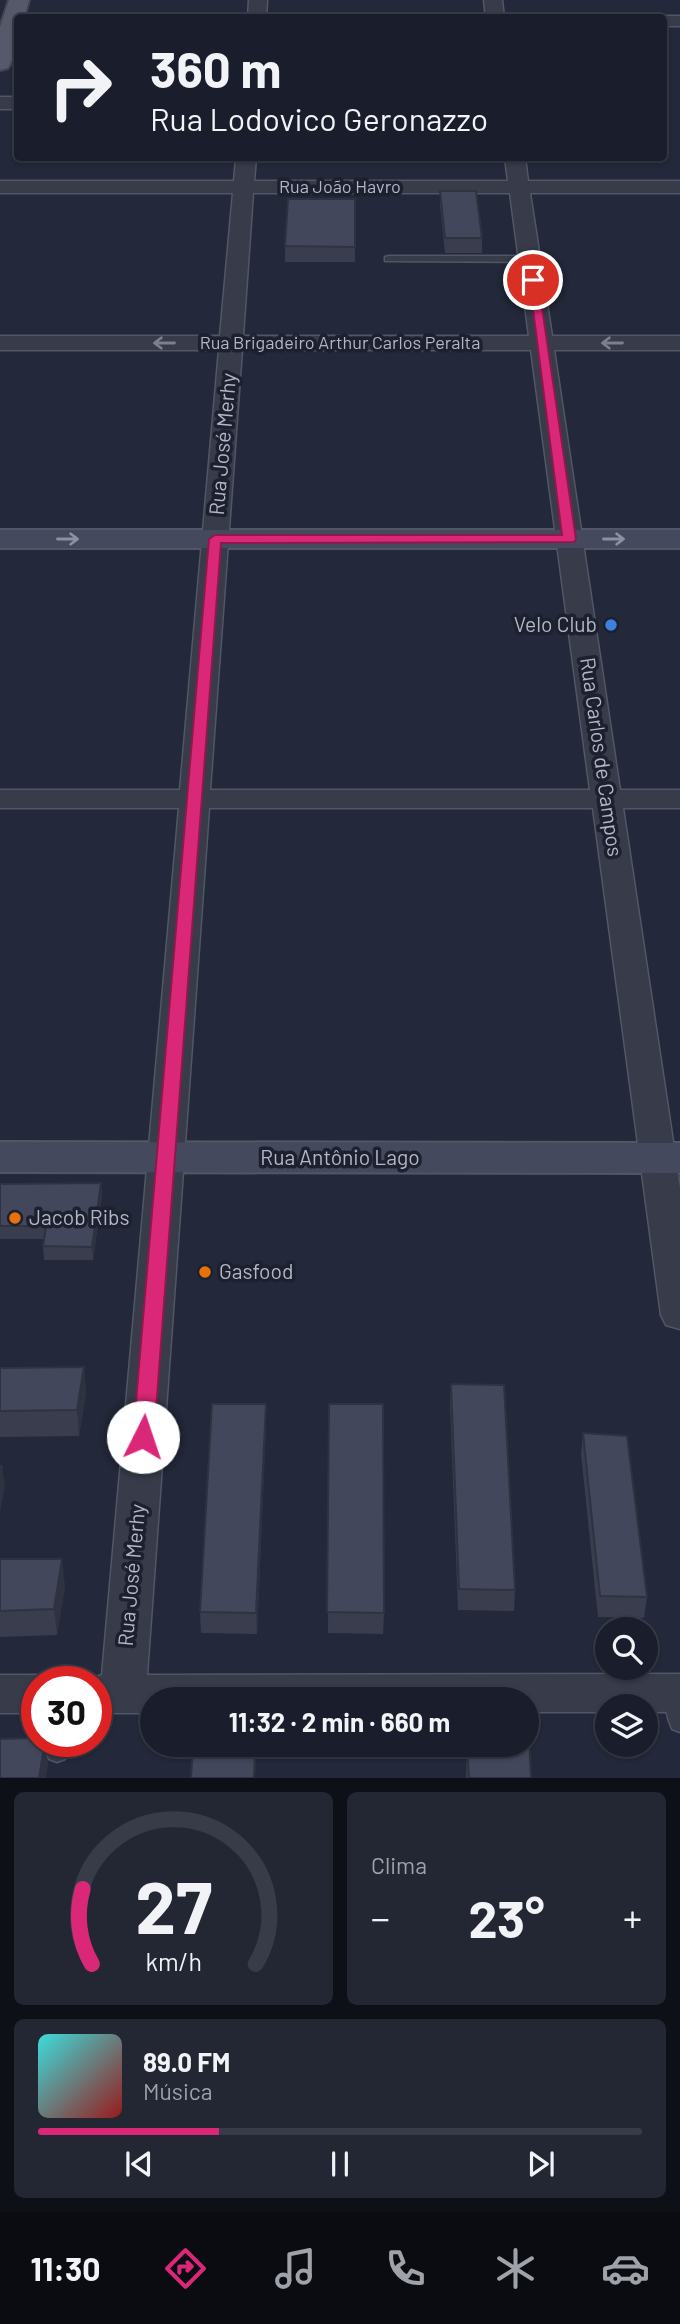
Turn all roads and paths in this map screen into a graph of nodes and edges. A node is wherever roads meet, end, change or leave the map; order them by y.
1 (14, 17) edge
2 (0, 63) edge
3 (246, 161) edge
4 (515, 161) edge
5 (0, 187) edge
6 (519, 187) junction
7 (680, 187) edge
8 (243, 188) junction
9 (389, 259) dead end
10 (530, 259) junction
11 (0, 343) edge
12 (230, 343) junction
13 (542, 343) junction
14 (680, 343) edge
15 (0, 539) edge
16 (215, 539) junction
17 (569, 539) junction
18 (680, 539) edge
19 (0, 799) edge
20 (194, 799) junction
21 (607, 799) junction
22 (680, 799) edge
23 (0, 1157) edge
24 (166, 1157) junction
25 (669, 1158) edge
26 (680, 1315) edge
27 (112, 1675) edge
28 (0, 1694) edge
29 (21, 1694) edge
30 (112, 1694) edge
31 (678, 1703) edge

1 - 2 main road
3 - 8 street, Rua José Merhy
4 - 6 street, Rua Carlos de Campos
5 - 8 street, Rua João Havro
6 - 7 street, Rua João Havro
6 - 8 street, Rua João Havro
6 - 10 street, Rua Carlos de Campos
8 - 12 street, Rua José Merhy
9 - 10 lane
10 - 13 street, Rua Carlos de Campos
12 -> 11 street, Rua Brigadeiro Arthur Carlos Peralta
12 - 13 street, Rua Brigadeiro Arthur Carlos Peralta
12 - 16 street, Rua José Merhy
14 -> 13 street, Rua Brigadeiro Arthur Carlos Peralta
13 - 17 street, Rua Carlos de Campos
15 -> 16 main road
16 - 17 main road
16 - 20 street, Rua José Merhy
17 -> 18 main road
17 - 21 street, Rua Carlos de Campos
19 - 20 street
20 - 21 street
20 - 24 street, Rua José Merhy
21 - 22 street
21 - 25 street, Rua Carlos de Campos
23 - 24 main road, Rua Antônio Lago
24 - 25 main road, Rua Antônio Lago
24 - 27 street, Rua José Merhy
25 - 26 street, Rua Carlos de Campos
28 - 29 street
30 - 31 street

